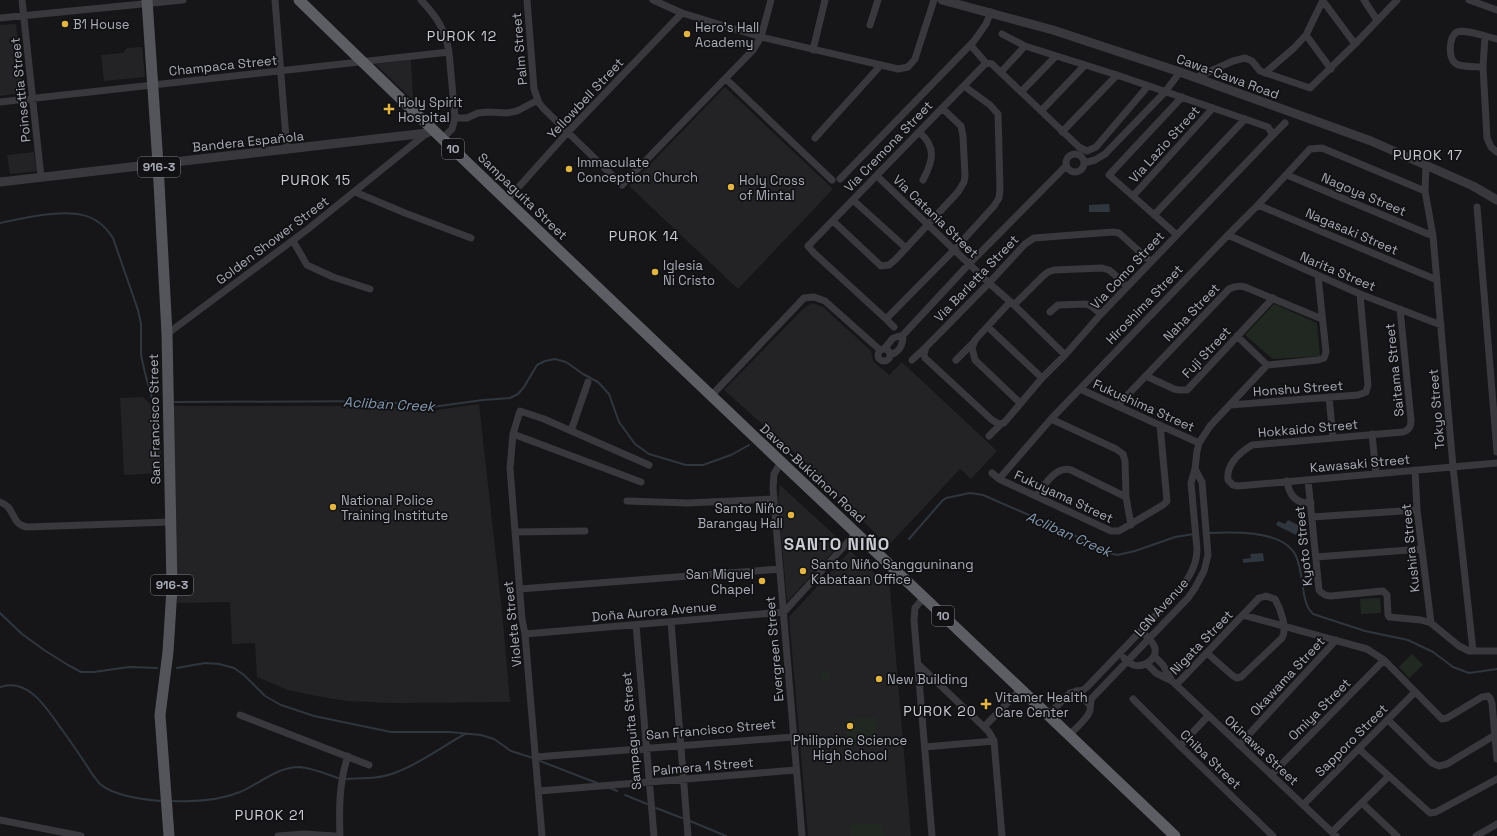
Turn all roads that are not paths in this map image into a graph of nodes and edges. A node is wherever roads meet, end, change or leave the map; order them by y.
1 (22, 0) edge
2 (183, 0) edge
3 (275, 0) edge
4 (299, 0) edge
5 (421, 0) edge
6 (527, 0) edge
7 (653, 0) edge
8 (771, 0) edge
9 (825, 0) edge
10 (878, 0) edge
11 (934, 0) edge
12 (942, 0) edge
13 (1323, 0) edge
14 (1364, 0) edge
15 (1397, 0) edge
16 (1469, 0) edge
17 (147, 2) edge
18 (1484, 2) edge
19 (1497, 10) edge
20 (991, 12) junction
21 (682, 13) junction
22 (24, 16) junction
23 (0, 18) edge
24 (1377, 20) junction
25 (870, 25) dead end
26 (1002, 34) dead end
27 (1306, 35) junction
28 (1485, 36) junction
29 (761, 37) junction
30 (1497, 40) edge
31 (1355, 44) junction
32 (1025, 46) junction
33 (973, 48) dead end
34 (813, 50) junction
35 (449, 52) junction
36 (1056, 56) junction
37 (362, 62) junction
38 (986, 63) junction
39 (1085, 65) junction
40 (880, 66) junction
41 (1483, 67) junction
42 (1331, 69) junction
43 (281, 71) junction
44 (1001, 72) junction
45 (1180, 72) junction
46 (1265, 73) junction
47 (1117, 75) junction
48 (1195, 78) junction
49 (726, 79) junction
50 (153, 85) junction
51 (964, 86) junction
52 (1148, 86) junction
53 (1021, 92) junction
54 (1165, 92) junction
55 (1182, 97) junction
56 (33, 98) junction
57 (538, 100) junction
58 (0, 102) edge
59 (942, 108) junction
60 (1213, 108) junction
61 (1041, 112) junction
62 (455, 118) junction
63 (1244, 119) junction
64 (1285, 123) dead end
65 (429, 131) junction
66 (568, 132) junction
67 (919, 132) junction
68 (1062, 132) junction
69 (1272, 134) junction
70 (815, 138) dead end
71 (442, 139) junction
72 (287, 150) junction
73 (1497, 152) edge
74 (1084, 162) junction
75 (158, 164) junction
76 (1426, 165) junction
77 (1066, 166) junction
78 (1287, 174) junction
79 (877, 176) junction
80 (41, 178) junction
81 (832, 180) dead end
82 (840, 180) dead end
83 (923, 180) dead end
84 (0, 182) edge
85 (1425, 191) junction
86 (355, 192) junction
87 (1133, 196) junction
88 (506, 200) junction
89 (853, 200) junction
90 (1497, 200) edge
91 (1258, 205) junction
92 (1477, 207) dead end
93 (1154, 215) junction
94 (833, 221) junction
95 (929, 225) junction
96 (1176, 235) junction
97 (1228, 235) junction
98 (1433, 236) junction
99 (471, 238) dead end
100 (293, 240) junction
101 (906, 248) junction
102 (954, 250) junction
103 (1151, 262) junction
104 (969, 264) junction
105 (1318, 276) junction
106 (1437, 280) junction
107 (988, 283) junction
108 (1127, 287) junction
109 (370, 289) dead end
110 (1360, 294) junction
111 (1273, 298) junction
112 (1012, 303) junction
113 (1400, 310) junction
114 (1050, 312) dead end
115 (1101, 314) junction
116 (886, 319) junction
117 (1322, 319) junction
118 (1441, 325) junction
119 (988, 327) junction
120 (894, 328) dead end
121 (167, 334) junction
122 (903, 335) junction
123 (1237, 336) junction
124 (973, 343) junction
125 (928, 345) junction
126 (882, 350) junction
127 (890, 355) junction
128 (1065, 355) junction
129 (912, 360) dead end
130 (956, 360) dead end
131 (1268, 365) junction
132 (1146, 376) junction
133 (1042, 378) junction
134 (588, 382) dead end
135 (1080, 389) junction
136 (711, 396) junction
137 (1329, 398) junction
138 (1020, 403) junction
139 (1230, 405) junction
140 (1117, 406) junction
141 (1051, 419) junction
142 (1002, 424) junction
143 (1160, 425) junction
144 (1410, 428) joint
145 (571, 431) junction
146 (513, 434) junction
147 (1372, 434) junction
148 (989, 436) dead end
149 (1333, 438) junction
150 (1199, 443) junction
151 (1497, 452) edge
152 (781, 462) junction
153 (1497, 462) edge
154 (649, 465) dead end
155 (1453, 467) junction
156 (1195, 469) junction
157 (1414, 470) junction
158 (992, 474) dead end
159 (1376, 474) junction
160 (999, 479) junction
161 (1228, 480) joint
162 (1308, 480) junction
163 (1287, 481) junction
164 (641, 482) dead end
165 (1036, 496) junction
166 (1126, 496) junction
167 (774, 499) junction
168 (627, 501) dead end
169 (0, 502) edge
170 (1311, 503) junction
171 (1417, 510) junction
172 (1312, 517) junction
173 (171, 522) junction
174 (1131, 525) junction
175 (585, 531) dead end
176 (515, 532) junction
177 (856, 533) junction
178 (1422, 549) junction
179 (1316, 557) junction
180 (1196, 560) junction
181 (1207, 562) junction
182 (780, 569) junction
183 (520, 589) junction
184 (1176, 595) junction
185 (924, 597) junction
186 (1183, 602) junction
187 (784, 612) junction
188 (1243, 615) junction
189 (671, 622) junction
190 (1431, 623) junction
191 (636, 625) junction
192 (1284, 626) junction
193 (1141, 631) junction
194 (525, 634) junction
195 (1149, 638) junction
196 (1336, 640) junction
197 (1473, 651) junction
198 (1497, 651) edge
199 (1207, 653) junction
200 (1119, 654) junction
201 (1154, 656) junction
202 (1384, 660) junction
203 (1127, 661) junction
204 (918, 664) junction
205 (1146, 664) junction
206 (1174, 683) junction
207 (1021, 690) junction
208 (1076, 691) junction
209 (1415, 692) junction
210 (1133, 699) dead end
211 (1090, 705) junction
212 (240, 715) dead end
213 (1048, 715) junction
214 (1208, 716) junction
215 (1388, 720) junction
216 (984, 727) junction
217 (1069, 735) junction
218 (1495, 735) junction
219 (793, 737) junction
220 (994, 741) junction
221 (1239, 745) junction
222 (680, 746) junction
223 (1180, 746) junction
224 (925, 747) junction
225 (647, 748) junction
226 (1359, 749) junction
227 (348, 756) junction
228 (536, 757) junction
229 (1497, 759) edge
230 (369, 765) dead end
231 (796, 770) junction
232 (1271, 775) junction
233 (1389, 776) junction
234 (683, 779) junction
235 (1497, 779) edge
236 (650, 782) junction
237 (539, 791) junction
238 (1362, 803) junction
239 (1303, 805) junction
240 (0, 820) edge
241 (1497, 824) edge
242 (62, 834) edge
243 (1334, 834) edge
244 (81, 836) edge
245 (170, 836) edge
246 (278, 836) edge
247 (335, 836) edge
248 (340, 836) edge
249 (542, 836) edge
250 (654, 836) edge
251 (688, 836) edge
252 (802, 836) edge
253 (932, 836) edge
254 (1002, 836) edge
255 (1174, 836) edge
256 (1273, 836) edge
257 (1397, 836) edge
258 (1476, 836) edge

1 - 22 street, Poinsettia Street
2 - 17 street
3 - 43 street
4 - 37 highway, Sampaguita Street / 10
5 - 35 street
6 - 57 street, Palm Street
7 - 21 street
8 - 29 street
9 - 34 street
10 - 25 street
11 - 40 street
12 - 20 street, Cawa-Cawa Road
13 - 27 street
13 - 31 street
14 - 24 street
15 - 24 street
16 - 18 street
17 - 22 street
17 - 50 main road, San Francisco Street / 916-3
18 - 19 street
20 - 45 street, Cawa-Cawa Road
20 - 82 street
21 - 29 street
21 - 66 street, Yellowbell Street
22 - 23 street
22 - 56 street, Poinsettia Street
24 - 31 street
26 - 32 street
27 - 42 street
27 - 46 street
28 - 30 street
28 - 41 street
28 - 41 street
29 - 34 street
29 - 49 street
31 - 42 street
32 - 36 street
32 - 44 street
33 - 38 street
34 - 40 street
35 - 37 street, Champaca Street
35 - 62 street
36 - 39 street
36 - 53 street
37 - 43 street, Champaca Street
37 - 65 highway, Sampaguita Street / 10
38 - 44 street
38 - 51 street, Via Cremona Street
39 - 47 street
39 - 61 street
40 - 70 street
41 - 73 street
42 - 46 street
43 - 50 street, Champaca Street
43 - 72 street
44 - 53 street
45 - 48 street, Cawa-Cawa Road
45 - 54 street
46 - 48 street
47 - 52 street
47 - 68 street
48 - 76 street, Cawa-Cawa Road
49 - 66 street, Palm Street
49 - 81 street
50 - 56 street, Champaca Street
50 - 75 main road, San Francisco Street / 916-3
51 - 59 street, Via Cremona Street
51 - 102 street
52 - 54 street
52 - 68 street
53 - 61 street
54 - 55 street
54 - 74 street
55 - 60 street
55 - 87 street
56 - 58 street, Champaca Street
56 - 80 street, Poinsettia Street
57 - 62 street
57 - 66 street, Palm Street
59 - 67 street, Via Cremona Street
59 - 95 street
60 - 63 street
60 - 87 street, Via Lazio Street
61 - 68 street
62 - 71 street
63 - 69 street
63 - 93 street
64 - 69 street, Via Como Street
65 - 71 highway, Sampaguita Street / 10
65 - 72 street, Bandera Española
65 - 86 street, Golden Shower Street
66 - 88 street, Yellowbell Street
67 - 79 street, Via Cremona Street
67 - 83 street
69 - 96 street, Via Como Street
71 - 88 highway, Sampaguita Street / 10
72 - 75 street, Bandera Española
74 - 77 street
74 - 77 street
75 - 80 street, Bandera Española
75 - 121 main road, San Francisco Street / 916-3
76 - 85 street, Tokyo Street
76 - 90 street, Cawa-Cawa Road
77 - 104 street
78 - 85 street, Hiroshima Street
78 - 91 street, Hiroshima Street
78 - 98 street, Nagoya Street
79 - 89 street, Via Cremona Street
79 - 95 street, Via Catania Street
80 - 84 street, Bandera Española
85 - 98 street, Tokyo Street
86 - 99 street
86 - 100 street, Golden Shower Street
87 - 93 street
88 - 136 highway, Sampaguita Street / 10
89 - 94 street, Via Cremona Street
89 - 101 street
91 - 97 street, Hiroshima Street
91 - 106 street, Nagasaki Street
92 - 151 street
93 - 96 street
94 - 101 street
94 - 116 street, Via Cremona Street
95 - 101 street
95 - 102 street, Via Catania Street
96 - 103 street, Via Como Street
97 - 105 street, Narita Street
97 - 135 street, Hiroshima Street
98 - 106 street, Tokyo Street
100 - 109 street
100 - 121 street, Golden Shower Street
102 - 104 street, Via Catania Street
102 - 116 street
103 - 107 street, Via Barletta Street
103 - 108 street, Via Como Street
104 - 107 street, Via Catania Street
104 - 122 street
105 - 110 street, Narita Street
105 - 117 street
106 - 118 street, Tokyo Street
107 - 112 street, Via Catania Street
107 - 125 street, Via Barletta Street
108 - 112 street
108 - 115 street, Via Como Street
110 - 113 street, Narita Street
110 - 137 street, Honshu Street
111 - 117 street, Naha Street
111 - 123 street, Fuji Street
111 - 132 street, Naha Street
112 - 119 street
112 - 128 street, Via Catania Street
113 - 118 street, Narita Street
113 - 144 street, Saitama Street
114 - 115 street
115 - 128 street, Via Como Street
116 - 120 street
117 - 131 street
118 - 155 street, Tokyo Street
119 - 124 street
119 - 133 street
121 - 173 main road, San Francisco Street / 916-3
122 - 126 street
122 - 127 street
123 - 131 street
123 - 132 street, Fuji Street
124 - 130 street
124 - 138 street
125 - 129 street, Via Barletta Street
125 - 142 street
126 - 127 street
126 - 127 street
126 - 136 street
128 - 133 street, Via Como Street
131 - 139 street, LGN Avenue
132 - 140 street, Naha Street
133 - 138 street, Via Como Street
134 - 145 street
135 - 140 street, Fukushima Street
135 - 141 street, Hiroshima Street
136 - 152 highway, Davao-Bukidnon Road / 10
137 - 139 street, Honshu Street
137 - 149 street
138 - 142 street, Via Como Street
139 - 150 street, LGN Avenue
140 - 143 street, Fukushima Street
141 - 160 street, Hiroshima Street
141 - 166 street
142 - 148 street, Via Como Street
143 - 150 street, Fukushima Street
143 - 174 street, Fukuyama Street
144 - 147 street, Hokkaido Street
145 - 146 street, Violeta Street
145 - 154 street
146 - 164 street
146 - 176 street, Violeta Street
147 - 149 street, Hokkaido Street
147 - 159 street
149 - 161 street, Hokkaido Street
150 - 156 street, LGN Avenue
152 - 167 street, Evergreen Street
152 - 177 highway, Davao-Bukidnon Road / 10
153 - 155 street, Kawasaki Street
155 - 157 street, Kawasaki Street
155 - 197 street, Tokyo Street
156 - 180 street, LGN Avenue
156 - 181 street, LGN Avenue
157 - 159 street, Kawasaki Street
157 - 171 street, Kushira Street
158 - 160 street, Fukuyama Street
159 - 162 street, Kawasaki Street
160 - 165 street, Fukuyama Street
161 - 163 street, Kawasaki Street
162 - 163 street, Kawasaki Street
162 - 170 street, Kyoto Street
163 - 170 street
165 - 166 street
165 - 174 street, Fukuyama Street
166 - 174 street
167 - 168 street
167 - 182 street, Evergreen Street
169 - 173 street
170 - 172 street, Kyoto Street
171 - 172 street
171 - 178 street, Kushira Street
172 - 179 street, Kyoto Street
173 - 245 main road, San Francisco Street / 916-3
175 - 176 street
176 - 183 street, Violeta Street
177 - 185 highway, Davao-Bukidnon Road / 10
177 - 187 street
178 - 179 street
178 - 190 street, Kushira Street
179 - 190 street, Kyoto Street
180 - 181 street
180 - 184 street, LGN Avenue
181 - 186 street, LGN Avenue
182 - 183 street
182 - 187 street, Evergreen Street
183 - 194 street, Violeta Street
184 - 186 street
184 - 193 street, LGN Avenue
185 - 204 street
185 - 207 highway, Davao-Bukidnon Road / 10
186 - 195 street, LGN Avenue
187 - 189 street, Doña Aurora Avenue
187 - 219 street, Evergreen Street
188 - 192 street
188 - 192 street, Nigata Street
188 - 199 street, Nigata Street
189 - 191 street, Doña Aurora Avenue
189 - 222 street
190 - 197 street, Kyoto Street
191 - 194 street, Doña Aurora Avenue
191 - 225 street, Sampaguita Street
192 - 196 street
192 - 199 street
193 - 195 street
193 - 200 street, LGN Avenue
194 - 228 street, Violeta Street
195 - 201 street
195 - 203 street, LGN Avenue
196 - 202 street
196 - 221 street, Okawama Street
197 - 198 street, Kyoto Street
199 - 206 street, Nigata Street
200 - 203 street
200 - 208 street, LGN Avenue
201 - 205 street
201 - 206 street
202 - 209 street
202 - 232 street, Omiya Street
203 - 205 street
203 - 211 street, LGN Avenue
204 - 216 street
204 - 224 street
205 - 206 street
206 - 214 street, Okinawa Street
207 - 213 highway, Davao-Bukidnon Road / 10
207 - 216 street
208 - 211 street
208 - 213 street, LGN Avenue
209 - 215 street, Sapporo Street
209 - 218 street
210 - 223 street, Chiba Street
211 - 217 street, LGN Avenue
212 - 227 street
213 - 217 highway, Davao-Bukidnon Road / 10
214 - 221 street, Okinawa Street
214 - 223 street
215 - 218 street
215 - 226 street, Sapporo Street
216 - 220 street
217 - 255 highway, Davao-Bukidnon Road / 10
218 - 229 street
219 - 222 street, San Francisco Street
219 - 231 street, Evergreen Street
220 - 224 street
220 - 254 street
221 - 232 street, Okinawa Street
222 - 225 street, San Francisco Street
222 - 234 street
223 - 256 street, Chiba Street
224 - 253 street
225 - 228 street, San Francisco Street
225 - 236 street, Sampaguita Street
226 - 233 street
226 - 239 street, Sapporo Street
227 - 230 street
227 - 248 street
228 - 237 street, Violeta Street
231 - 234 street, Palmera 1 Street
231 - 252 street, Evergreen Street
232 - 239 street, Okinawa Street
233 - 235 street
233 - 238 street
234 - 236 street, Palmera 1 Street
234 - 251 street
236 - 237 street, Palmera 1 Street
236 - 250 street, Sampaguita Street
237 - 249 street, Violeta Street
238 - 243 street
238 - 257 street
239 - 243 street, Okinawa Street
240 - 242 street
241 - 258 street
242 - 244 street
246 - 247 street

